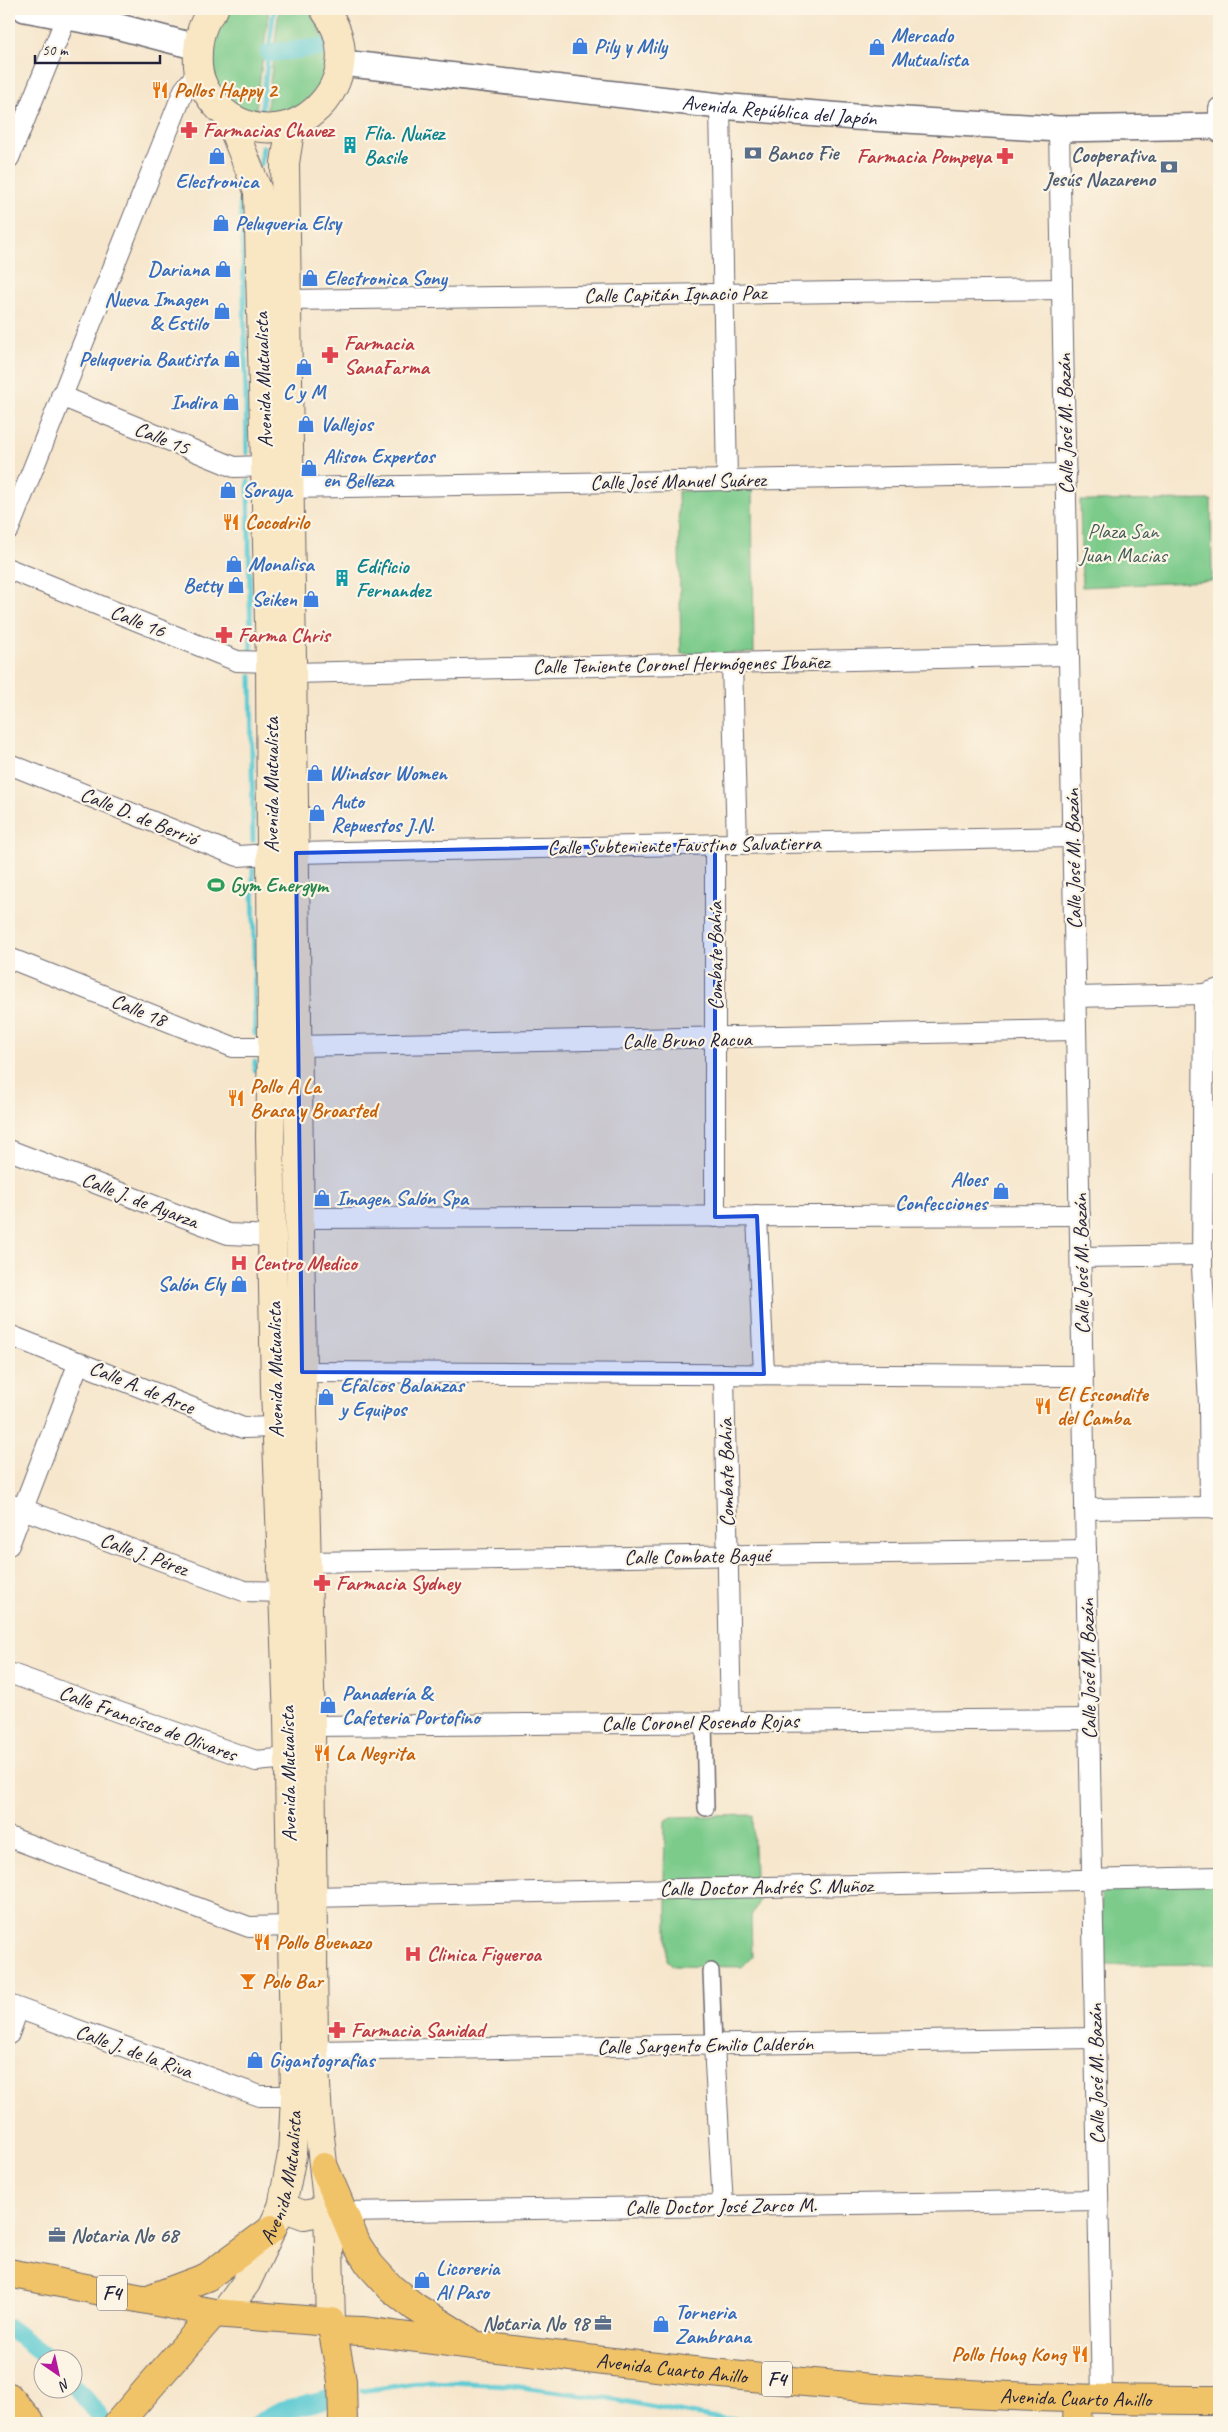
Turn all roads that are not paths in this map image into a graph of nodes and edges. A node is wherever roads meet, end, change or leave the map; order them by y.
1 (25, 9) edge
2 (214, 9) edge
3 (324, 9) edge
4 (66, 18) junction
5 (198, 59) junction
6 (342, 63) junction
7 (720, 106) junction
8 (1219, 108) edge
9 (228, 116) junction
10 (292, 125) junction
11 (1219, 126) edge
12 (1060, 129) junction
13 (1219, 132) edge
14 (9, 158) edge
15 (1062, 289) junction
16 (724, 294) junction
17 (287, 300) junction
18 (61, 396) junction
19 (266, 466) junction
20 (1066, 474) junction
21 (727, 481) junction
22 (290, 488) junction
23 (9, 529) edge
24 (9, 569) edge
25 (1069, 656) junction
26 (732, 663) junction
27 (281, 668) junction
28 (9, 764) edge
29 (1072, 837) junction
30 (715, 844) junction
31 (737, 844) junction
32 (284, 853) junction
33 (9, 958) edge
34 (1212, 992) edge
35 (1076, 997) junction
36 (1076, 1030) junction
37 (714, 1039) junction
38 (285, 1047) junction
39 (270, 1136) junction
40 (9, 1150) edge
41 (1080, 1215) junction
42 (757, 1216) junction
43 (715, 1217) junction
44 (300, 1218) junction
45 (273, 1236) junction
46 (1202, 1254) junction
47 (1081, 1256) junction
48 (301, 1327) junction
49 (9, 1335) edge
50 (80, 1362) junction
51 (302, 1372) junction
52 (724, 1374) junction
53 (764, 1374) junction
54 (1083, 1376) junction
55 (1214, 1405) edge
56 (276, 1427) junction
57 (16, 1506) edge
58 (1215, 1508) edge
59 (1085, 1509) junction
60 (9, 1545) edge
61 (1086, 1550) junction
62 (728, 1556) junction
63 (307, 1562) junction
64 (282, 1592) junction
65 (9, 1673) edge
66 (1089, 1719) junction
67 (704, 1722) junction
68 (731, 1722) junction
69 (311, 1726) junction
70 (288, 1758) junction
71 (706, 1808) dead end
72 (9, 1837) edge
73 (1219, 1878) edge
74 (1092, 1880) junction
75 (312, 1897) junction
76 (292, 1926) junction
77 (711, 1972) dead end
78 (13, 2007) edge
79 (9, 2034) edge
80 (1095, 2038) junction
81 (714, 2045) junction
82 (314, 2051) junction
83 (295, 2096) junction
84 (324, 2167) joint
85 (1098, 2200) junction
86 (722, 2206) junction
87 (336, 2211) junction
88 (277, 2218) junction
89 (9, 2273) edge
90 (146, 2300) junction
91 (219, 2313) junction
92 (333, 2326) junction
93 (476, 2346) junction
94 (9, 2397) edge
95 (1219, 2400) edge
96 (1084, 2409) edge
97 (343, 2418) edge
98 (31, 2423) edge
99 (118, 2423) edge

1 - 4 street
2 - 5 main road
3 - 6 main road
4 - 5 street
4 - 14 street
5 - 9 main road
5 - 18 street
6 - 7 street, Avenida República del Japón
6 - 10 main road
7 - 12 street, Avenida República del Japón
7 - 16 street
8 - 11 street
9 - 10 main road
9 - 19 main road, Avenida Mutualista
10 - 17 main road, Avenida Mutualista
11 - 12 street, Avenida República del Japón
11 - 13 street
12 - 15 street, Calle José M. Bazán
15 - 16 street, Calle Capitán Ignacio Paz
15 - 20 street, Calle José M. Bazán
16 - 17 street, Calle Capitán Ignacio Paz
16 - 21 street
17 - 22 main road, Avenida Mutualista
18 - 19 street, Calle 15
18 - 23 street
19 - 27 main road, Avenida Mutualista
20 - 21 street, Calle José Manuel Suárez
20 - 25 street, Calle José M. Bazán
21 - 22 street, Calle José Manuel Suárez
22 - 27 main road, Avenida Mutualista
24 - 27 street, Calle 16
25 - 26 street, Calle Teniente Coronel Hermógenes Ibañez
25 - 29 street, Calle José M. Bazán
26 - 27 street, Calle Teniente Coronel Hermógenes Ibañez
26 - 31 street
27 - 32 main road, Avenida Mutualista
28 - 32 street, Calle D. de Berrió
29 - 31 street, Calle Subteniente Faustino Salvatierra
29 - 35 street, Calle José M. Bazán
30 - 31 street, Calle Subteniente Faustino Salvatierra
30 - 32 street, Calle Subteniente Faustino Salvatierra
30 - 37 street, Combate Bahía
32 - 38 main road, Avenida Mutualista
33 - 38 street, Calle 18
34 - 35 street
34 - 46 street
35 - 36 street, Calle José M. Bazán
36 - 37 street, Calle Bruno Racua
36 - 41 street, Calle José M. Bazán
37 - 38 street, Calle Bruno Racua
37 - 43 street, Combate Bahía
38 - 39 main road, Avenida Mutualista
38 - 44 main road, Avenida Mutualista
39 - 44 main road
39 - 45 main road, Avenida Mutualista
40 - 45 street, Calle J. de Ayarza
41 - 42 street
41 - 47 street, Calle José M. Bazán
42 - 43 street
42 - 53 street
43 - 44 street
44 - 48 main road, Avenida Mutualista
45 - 48 main road
45 - 56 main road, Avenida Mutualista
46 - 47 street
46 - 55 street
47 - 54 street, Calle José M. Bazán
48 - 51 main road, Avenida Mutualista
49 - 50 street, Calle A. de Arce
50 - 56 street, Calle A. de Arce
50 - 57 street
51 - 52 street
51 - 63 main road, Avenida Mutualista
52 - 53 street
52 - 62 street, Combate Bahía
53 - 54 street
54 - 59 street, Calle José M. Bazán
55 - 58 street
56 - 64 main road, Avenida Mutualista
57 - 60 street
57 - 64 street, Calle J. Pérez
58 - 59 street
59 - 61 street, Calle José M. Bazán
61 - 62 street, Calle Combate Bagué
61 - 66 street, Calle José M. Bazán
62 - 63 street, Calle Combate Bagué
62 - 68 street, Combate Bahía
63 - 69 main road, Avenida Mutualista
64 - 70 main road, Avenida Mutualista
65 - 70 street, Calle Francisco de Olivares
66 - 68 street, Calle Coronel Rosendo Rojas
66 - 74 street, Calle José M. Bazán
67 - 68 street, Calle Coronel Rosendo Rojas
67 - 69 street, Calle Coronel Rosendo Rojas
67 - 71 street
69 - 75 main road, Avenida Mutualista
70 - 76 main road, Avenida Mutualista
72 - 76 street
73 - 74 street, Calle Doctor Andrés S. Muñoz
74 - 75 street, Calle Doctor Andrés S. Muñoz
74 - 80 street, Calle José M. Bazán
75 - 82 main road, Avenida Mutualista
76 - 83 main road, Avenida Mutualista
77 - 81 street
78 - 79 street
78 - 83 street, Calle J. de la Riva
80 - 81 street, Calle Sargento Emilio Calderón
80 - 85 street, Calle José M. Bazán
81 - 82 street, Calle Sargento Emilio Calderón
81 - 86 street
82 - 84 main road, Avenida Mutualista
83 - 88 main road, Avenida Mutualista
84 - 87 highway
85 - 86 street, Calle Doctor José Zarco M.
85 - 96 street, Calle José M. Bazán
86 - 87 street, Calle Doctor José Zarco M.
87 - 88 main road
87 - 92 main road
87 - 93 highway
88 - 90 highway
88 - 91 main road, Avenida Mutualista
89 - 90 highway, F4
90 - 91 highway, F4
91 - 92 highway, F4
91 - 99 highway
92 - 93 highway, Avenida Cuarto Anillo / F4
92 - 97 highway
93 - 96 highway, Avenida Cuarto Anillo / F4
94 - 98 highway
95 - 96 highway, Avenida Cuarto Anillo / F4

